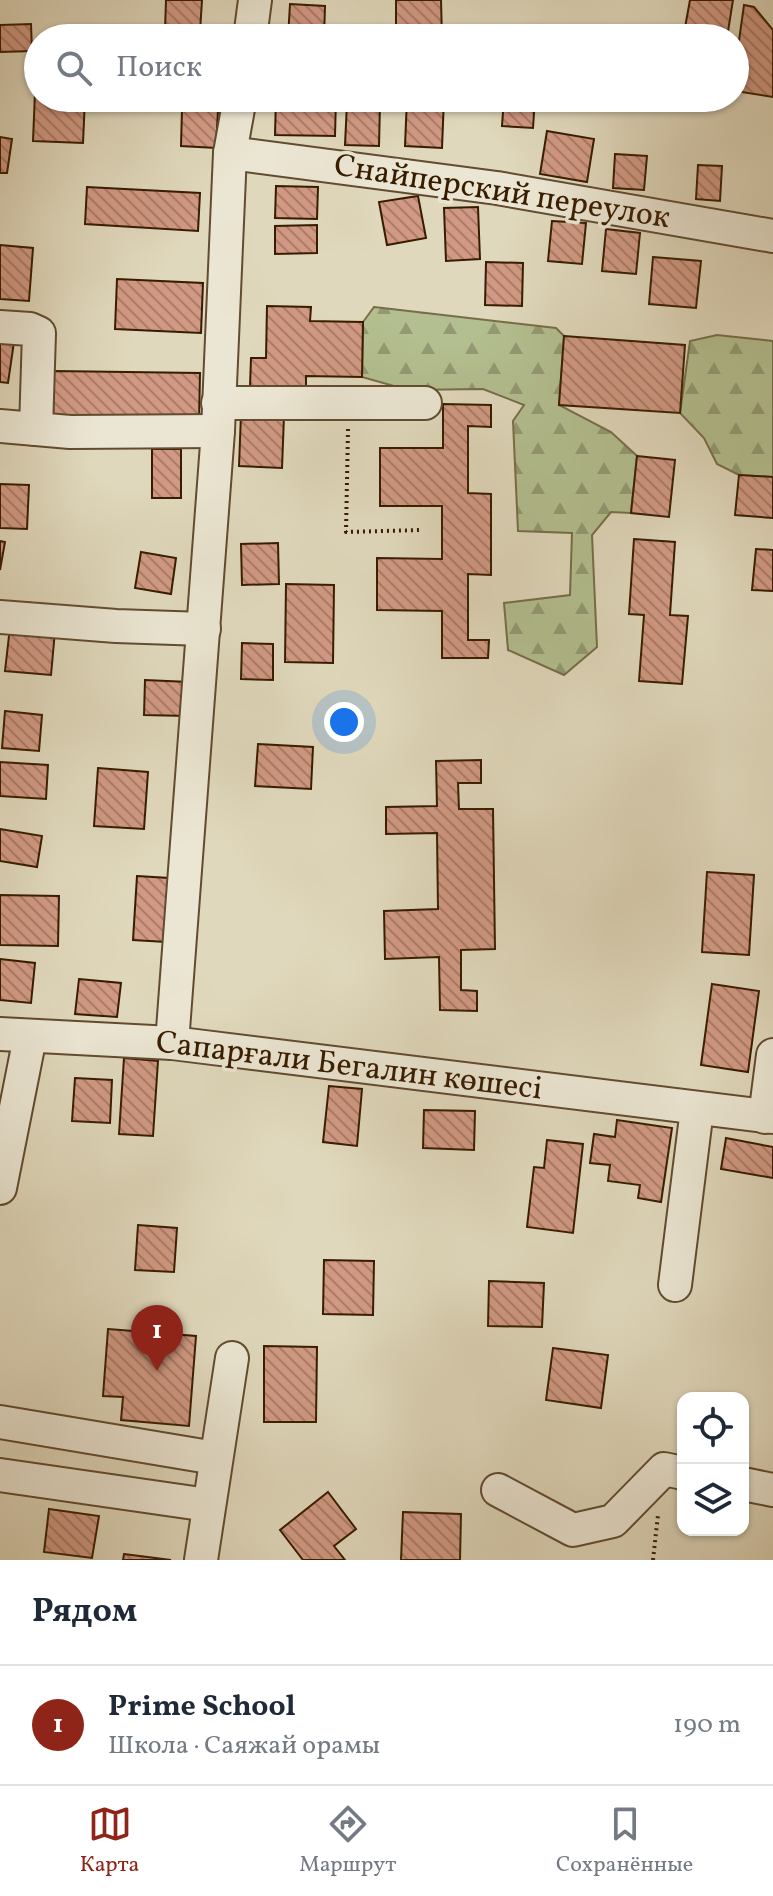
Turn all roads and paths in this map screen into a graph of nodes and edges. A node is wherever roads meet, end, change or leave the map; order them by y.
1 (255, 0) edge
2 (252, 24) edge
3 (237, 112) edge
4 (230, 153) junction
5 (773, 236) edge
6 (0, 327) edge
7 (349, 402) junction
8 (425, 403) dead end
9 (218, 417) junction
10 (0, 426) edge
11 (36, 429) junction
12 (421, 530) dead end
13 (1, 625) edge
14 (204, 629) junction
15 (15, 1035) edge
16 (172, 1043) junction
17 (773, 1055) edge
18 (697, 1109) junction
19 (769, 1117) edge
20 (0, 1188) edge
21 (675, 1285) dead end
22 (232, 1358) dead end
23 (0, 1422) edge
24 (215, 1458) junction
25 (673, 1471) edge
26 (0, 1475) edge
27 (749, 1485) edge
28 (498, 1490) dead end
29 (773, 1490) edge
30 (208, 1505) junction
31 (201, 1560) edge

1 - 2 street
3 - 4 street
4 - 5 street, Снайперский переулок
4 - 9 street
6 - 11 street
7 - 8 street
7 - 9 street
7 - 12 path
9 - 11 street
9 - 14 street
10 - 11 street
13 - 14 street
14 - 16 street
15 - 16 street, Сапарғали Бегалин көшесі
15 - 20 street
16 - 18 street, Сапарғали Бегалин көшесі
17 - 19 street
18 - 19 street, Сапарғали Бегалин көшесі
18 - 21 street
22 - 24 street
23 - 24 street
24 - 30 street
25 - 28 street
26 - 30 street
27 - 29 street
30 - 31 street

